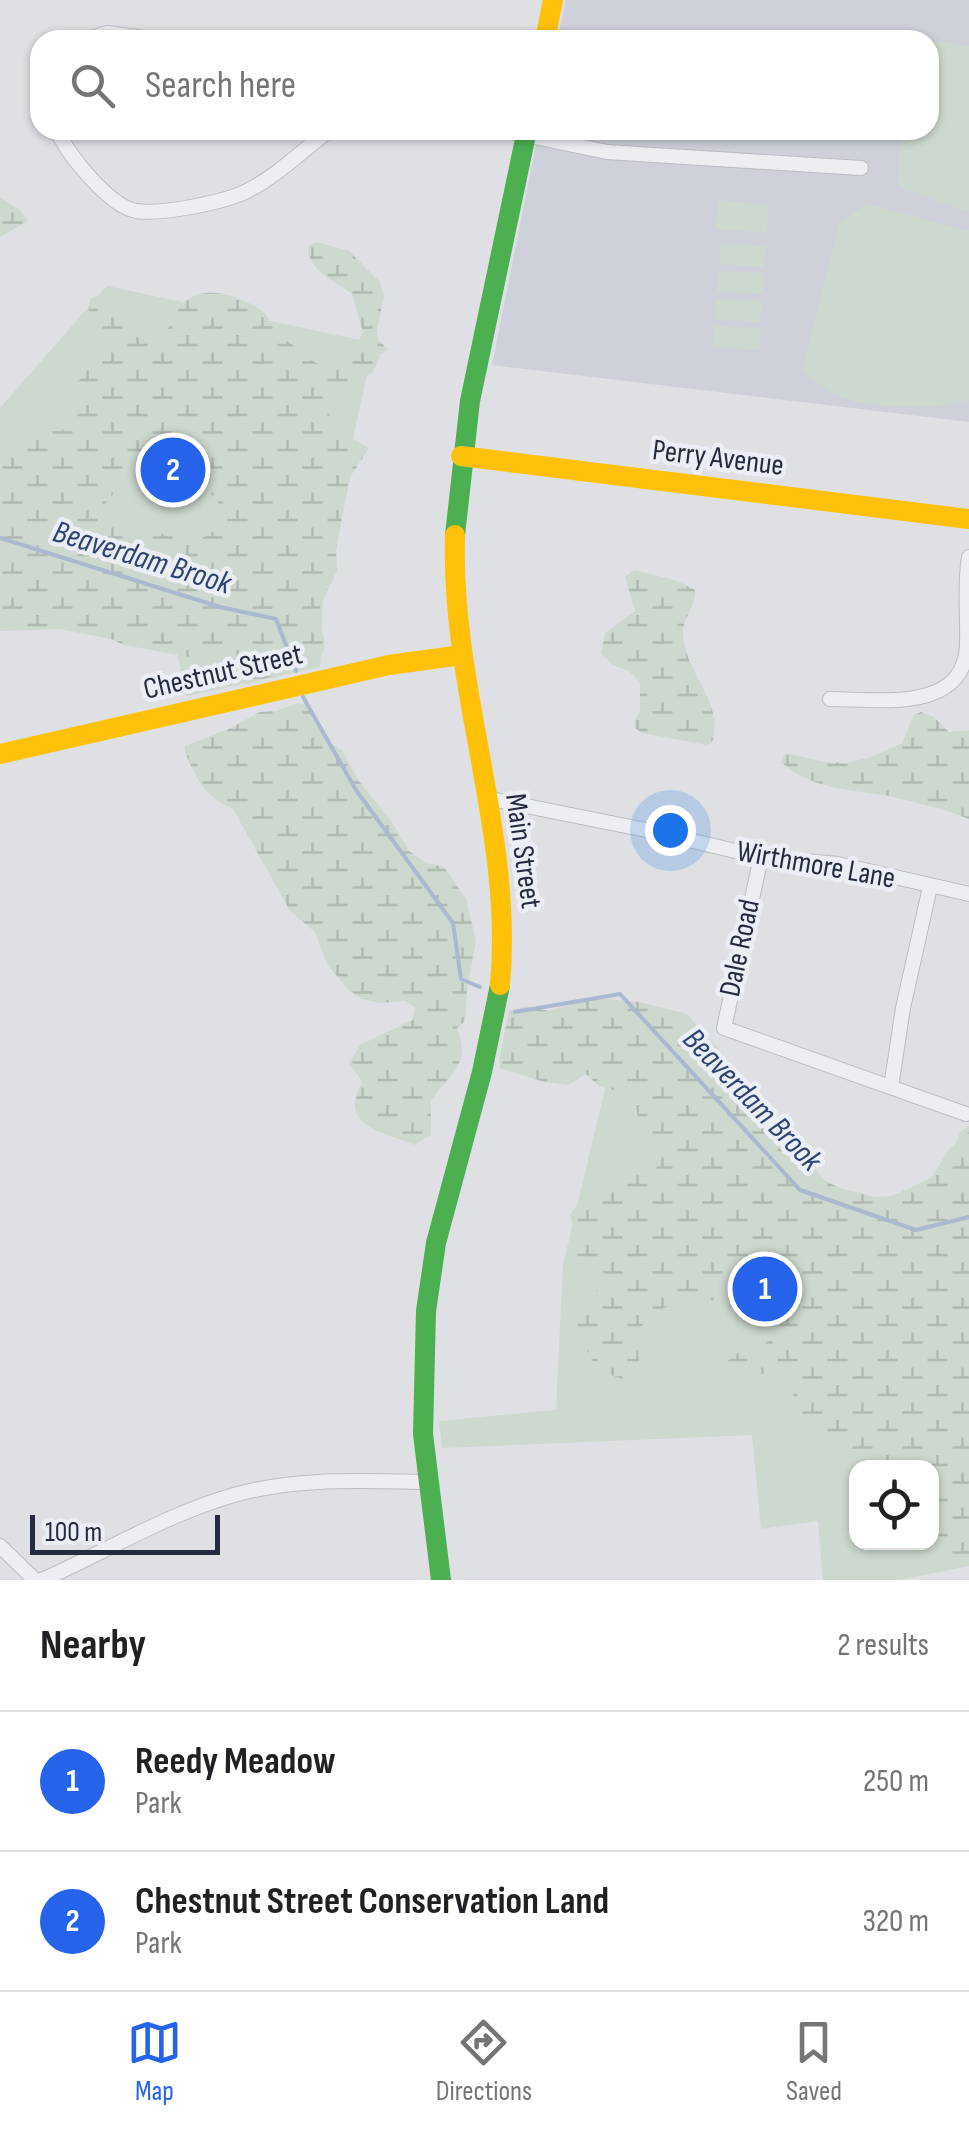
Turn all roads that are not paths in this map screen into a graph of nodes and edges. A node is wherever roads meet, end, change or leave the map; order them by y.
1 (552, 0) edge
2 (547, 30) edge
3 (63, 140) edge
4 (305, 140) edge
5 (524, 140) edge
6 (552, 140) edge
7 (860, 168) dead end
8 (461, 456) junction
9 (969, 519) edge
10 (969, 557) edge
11 (462, 655) junction
12 (830, 699) dead end
13 (0, 754) edge
14 (486, 798) junction
15 (761, 857) junction
16 (930, 887) junction
17 (969, 894) edge
18 (891, 1086) junction
19 (966, 1114) dead end
20 (427, 1482) junction
21 (0, 1546) edge
22 (38, 1580) edge
23 (441, 1580) edge

1 - 2 street
3 - 4 street
5 - 8 street, Main Street
6 - 7 street
8 - 9 street, Perry Avenue
8 - 11 street, Main Street
10 - 12 street
11 - 13 street, Chestnut Street
11 - 14 street, Main Street
14 - 15 street, Wirthmore Lane
14 - 20 street, Main Street
15 - 16 street, Wirthmore Lane
15 - 18 street, Dale Road
16 - 17 street, Wirthmore Lane
16 - 18 street
18 - 19 street
20 - 22 street
20 - 23 street, Main Street
21 - 22 street

